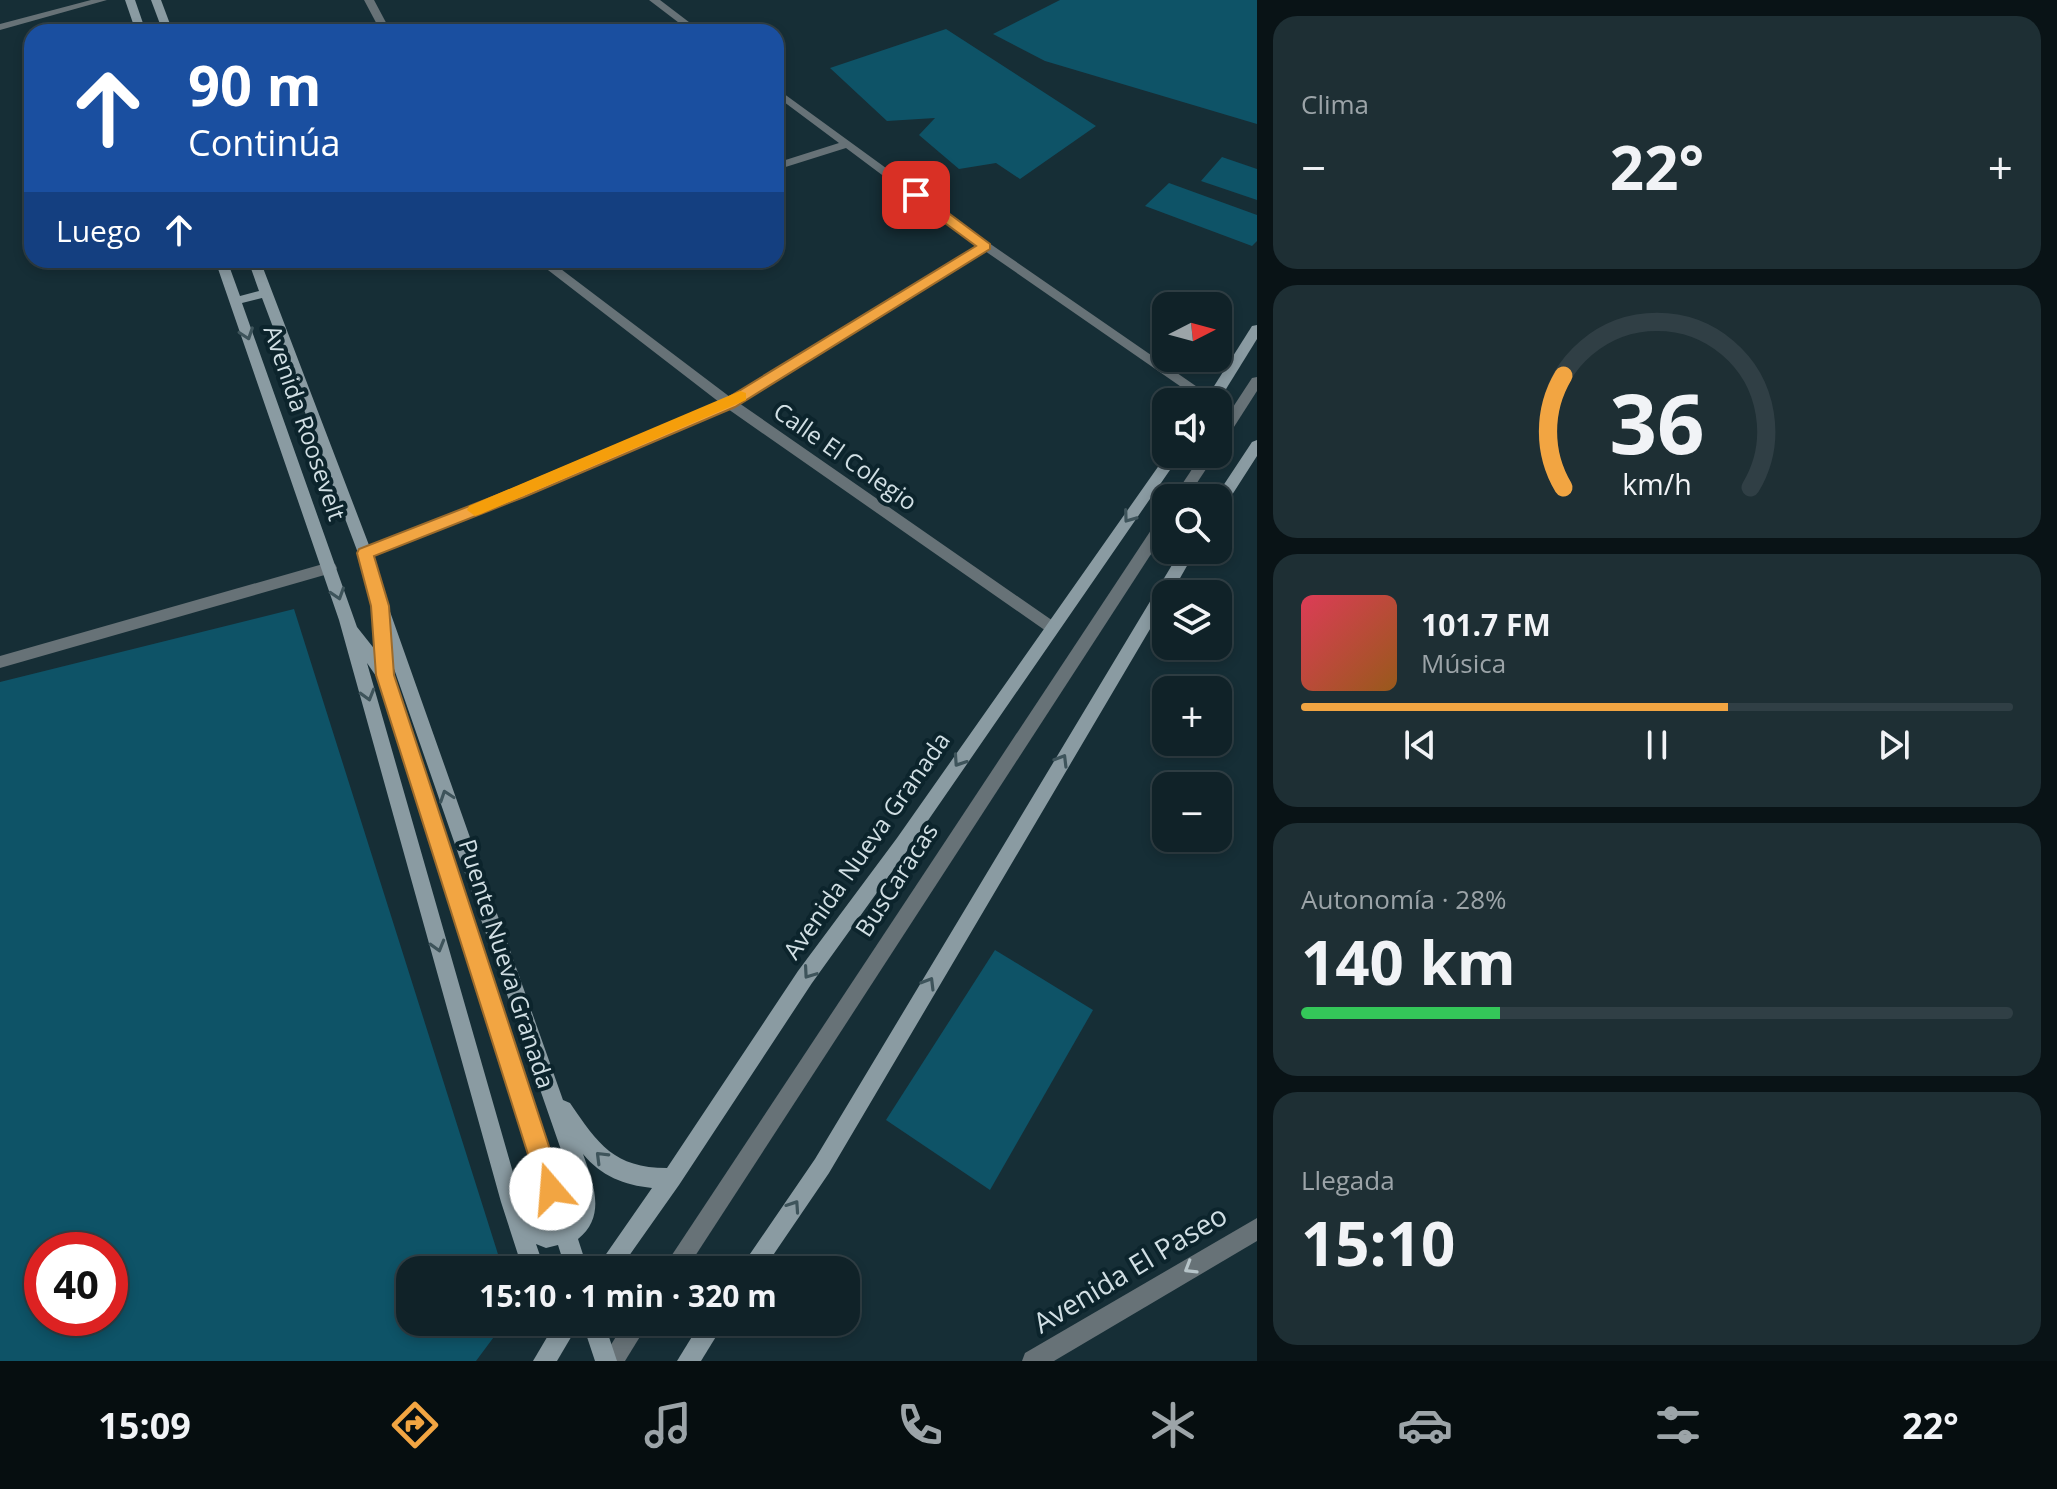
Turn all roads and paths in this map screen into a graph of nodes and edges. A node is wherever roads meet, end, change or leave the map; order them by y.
1 (102, 0) edge
2 (130, 0) edge
3 (156, 0) edge
4 (369, 0) edge
5 (654, 0) edge
6 (138, 24) edge
7 (165, 24) edge
8 (382, 24) edge
9 (686, 24) edge
10 (0, 27) edge
11 (784, 97) edge
12 (847, 144) junction
13 (784, 164) edge
14 (985, 246) junction
15 (224, 268) edge
16 (257, 268) edge
17 (551, 268) edge
18 (266, 293) junction
19 (236, 301) junction
20 (1257, 329) edge
21 (1257, 381) edge
22 (1192, 388) edge
23 (1221, 388) edge
24 (729, 403) junction
25 (1232, 419) edge
26 (1255, 450) edge
27 (1164, 468) edge
28 (1232, 484) edge
29 (1152, 540) edge
30 (365, 553) junction
31 (1181, 564) edge
32 (330, 568) junction
33 (380, 606) junction
34 (347, 620) junction
35 (1051, 627) junction
36 (0, 662) edge
37 (385, 675) junction
38 (545, 1082) junction
39 (672, 1178) junction
40 (511, 1202) junction
41 (1257, 1229) edge
42 (529, 1256) edge
43 (572, 1256) edge
44 (616, 1256) edge
45 (682, 1256) edge
46 (760, 1256) edge
47 (556, 1336) edge
48 (598, 1336) edge
49 (629, 1336) edge
50 (705, 1336) edge
51 (708, 1336) edge
52 (544, 1361) edge
53 (606, 1361) edge
54 (612, 1361) edge
55 (688, 1361) edge
56 (701, 1361) edge
57 (1033, 1361) edge

1 - 10 street
2 - 6 street
3 - 7 street
4 - 8 street
5 - 9 street
11 - 12 street
12 - 13 street
12 - 14 street
14 - 22 street
14 - 24 street
15 - 19 street, Avenida Roosevelt
16 - 18 street, Avenida Roosevelt
17 - 24 street, Calle El Colegio
18 - 19 street
18 - 30 street, Avenida Roosevelt
19 -> 32 street, Avenida Roosevelt
20 - 23 street
21 - 25 street
24 - 30 street
24 - 35 street, Calle El Colegio
26 - 28 street
27 -> 35 street, Avenida Nueva Granada
29 - 45 street, BusCaracas
30 - 33 street, Avenida Roosevelt
46 -> 31 street
32 -> 34 street, Avenida Roosevelt
32 - 36 street
33 - 37 street
38 -> 33 street, Avenida Roosevelt
34 - 37 street
34 -> 40 street, Avenida Roosevelt
35 -> 39 street, Avenida Nueva Granada
37 - 43 street, Puente Nueva Granada
39 -> 38 street
38 - 40 street
39 - 44 street, Avenida Nueva Granada
40 - 42 street, Avenida Roosevelt
41 -> 57 street, Avenida El Paseo
47 - 52 street
48 - 53 street
49 - 54 street
50 - 55 street
51 - 56 street

